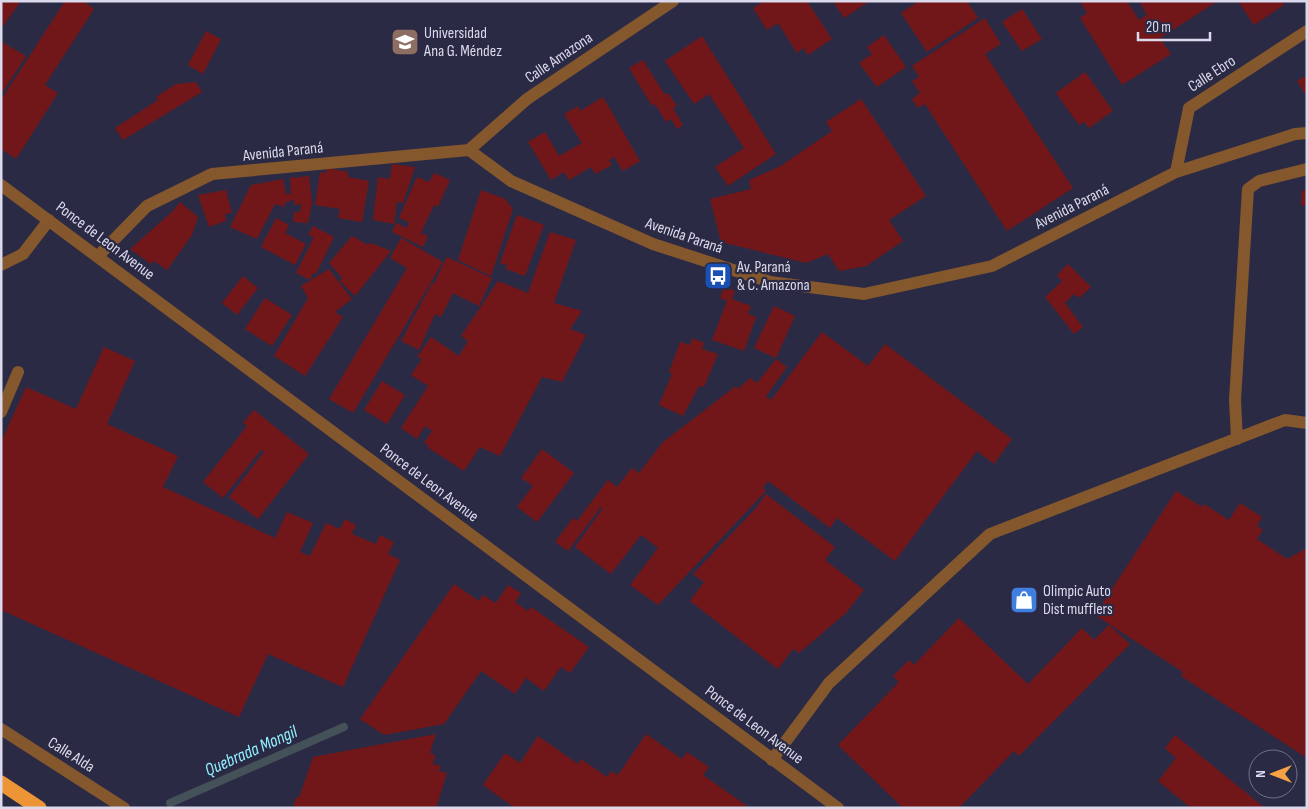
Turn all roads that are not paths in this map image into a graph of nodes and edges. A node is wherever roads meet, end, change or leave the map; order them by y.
1 (673, 1) edge
2 (1307, 30) edge
3 (1307, 134) edge
4 (469, 150) junction
5 (1307, 169) edge
6 (1176, 172) junction
7 (1, 185) edge
8 (49, 220) junction
9 (98, 256) junction
10 (1, 265) edge
11 (18, 372) dead end
12 (1, 412) edge
13 (1307, 423) edge
14 (1236, 439) junction
15 (1, 729) edge
16 (772, 760) junction
17 (1, 783) edge
18 (39, 808) edge
19 (124, 808) edge
20 (838, 808) edge

1 - 4 street, Calle Amazona
2 - 6 street, Calle Ebro
3 - 6 street, Avenida Paraná
4 - 6 street, Avenida Paraná
4 - 9 street, Avenida Paraná
5 - 14 street
7 - 8 street, Ponce de Leon Avenue
8 - 9 street, Ponce de Leon Avenue
8 - 10 street
9 - 16 street, Ponce de Leon Avenue
11 - 12 street
13 - 14 street
14 - 16 street
15 - 19 street, Calle Alda
16 - 20 street, Ponce de Leon Avenue
17 - 18 highway

